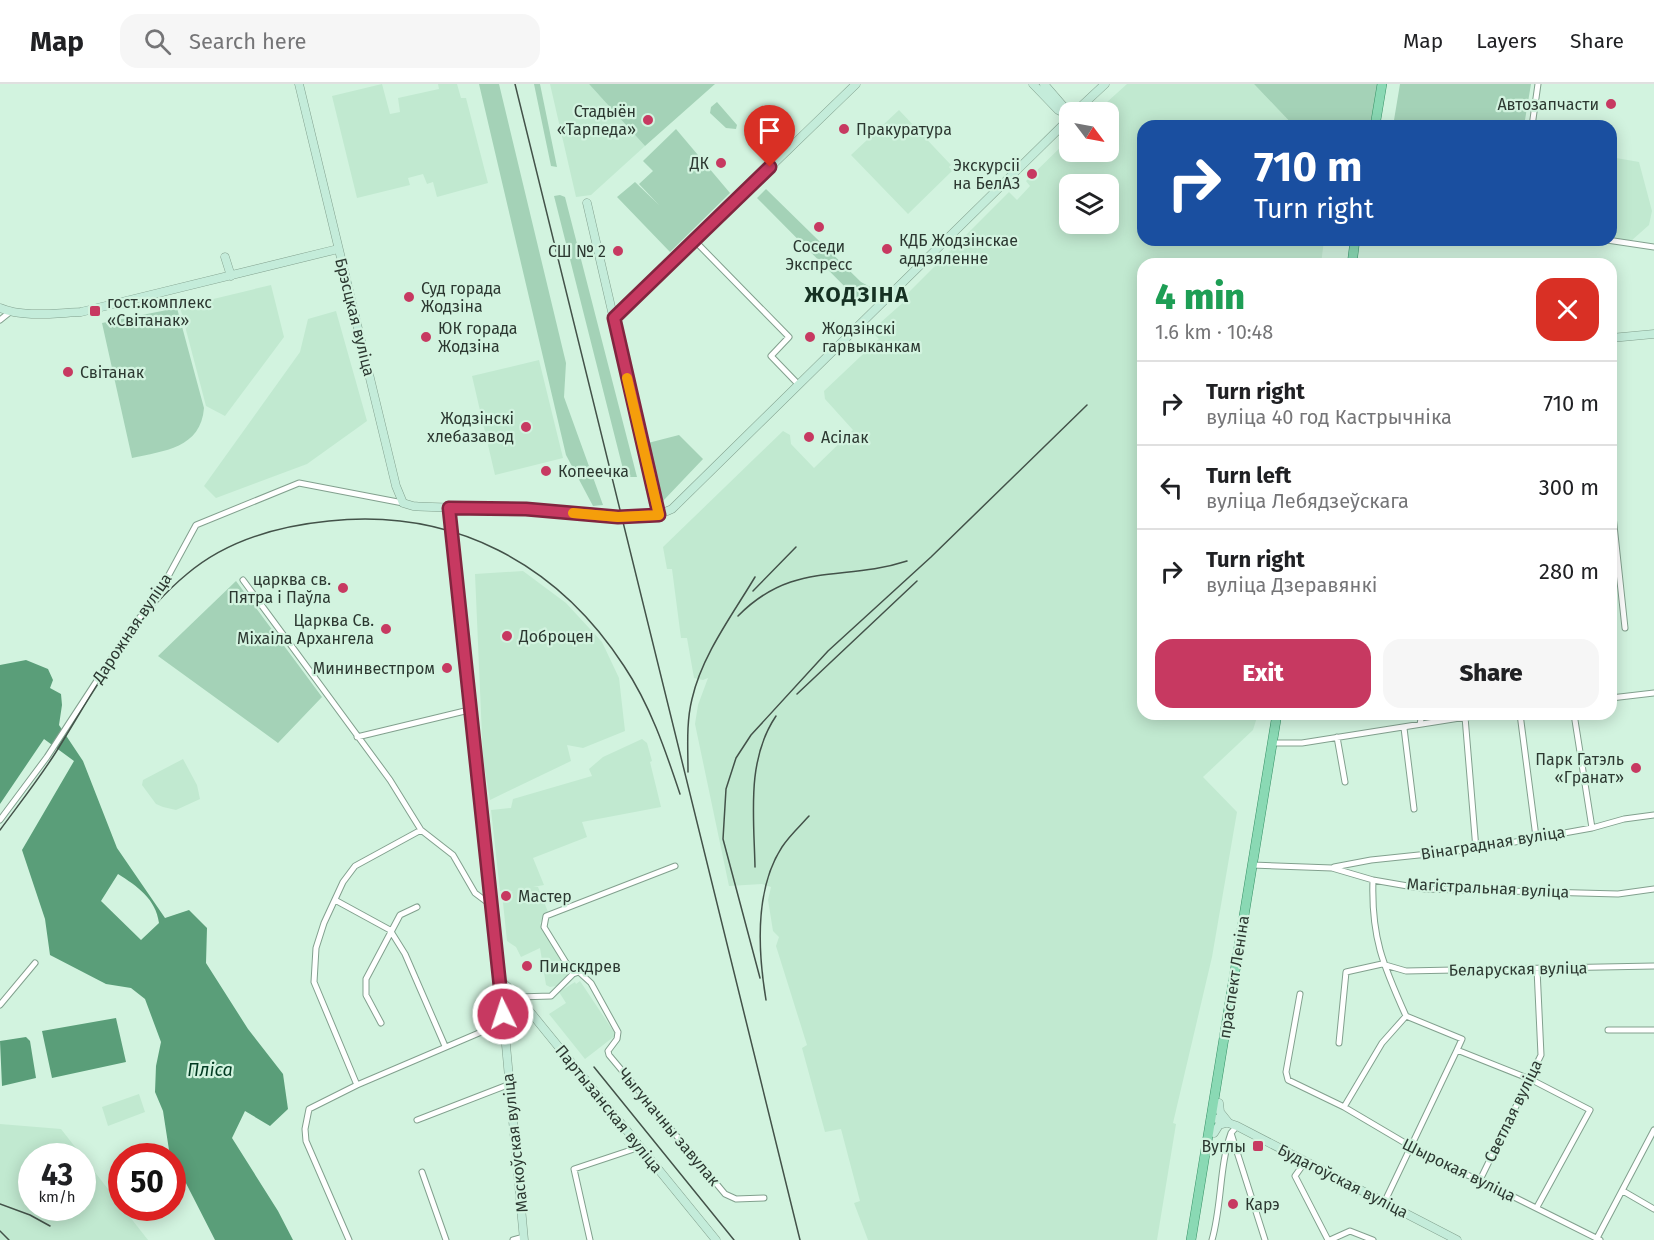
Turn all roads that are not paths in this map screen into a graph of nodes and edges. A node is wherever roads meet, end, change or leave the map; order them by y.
1 (299, 84) edge
2 (856, 84) edge
3 (1105, 84) edge
4 (1384, 84) edge
5 (1538, 84) edge
6 (1040, 86) edge
7 (1086, 102) edge
8 (1059, 105) edge
9 (1376, 120) edge
10 (1381, 120) edge
11 (1533, 120) edge
12 (1059, 127) edge
13 (758, 178) junction
14 (765, 185) dead end
15 (746, 190) junction
16 (754, 198) dead end
17 (587, 203) dead end
18 (694, 240) junction
19 (1617, 242) edge
20 (1654, 247) edge
21 (338, 249) junction
22 (225, 257) dead end
23 (231, 276) junction
24 (0, 308) edge
25 (10, 312) junction
26 (614, 318) junction
27 (0, 320) edge
28 (1654, 334) edge
29 (1617, 337) edge
30 (798, 384) junction
31 (403, 503) junction
32 (449, 508) junction
33 (659, 515) junction
34 (1617, 572) edge
35 (243, 580) dead end
36 (1625, 628) dead end
37 (1654, 693) edge
38 (1617, 697) edge
39 (469, 710) junction
40 (1277, 720) edge
41 (1281, 720) edge
42 (1421, 720) edge
43 (1446, 720) edge
44 (1466, 720) edge
45 (1521, 720) edge
46 (1575, 720) edge
47 (1420, 724) junction
48 (1404, 728) junction
49 (357, 737) junction
50 (1337, 738) junction
51 (1275, 743) junction
52 (1345, 782) dead end
53 (1414, 809) dead end
54 (1654, 815) edge
55 (0, 820) edge
56 (1592, 828) junction
57 (421, 830) junction
58 (1536, 837) junction
59 (1476, 849) junction
60 (1255, 865) junction
61 (675, 866) dead end
62 (1332, 868) junction
63 (1373, 880) junction
64 (1654, 889) edge
65 (335, 900) junction
66 (491, 905) junction
67 (417, 907) dead end
68 (390, 930) junction
69 (35, 963) dead end
70 (1382, 964) junction
71 (1654, 966) edge
72 (1536, 969) junction
73 (573, 974) junction
74 (500, 980) junction
75 (1300, 994) dead end
76 (518, 997) junction
77 (0, 1005) edge
78 (1406, 1016) junction
79 (381, 1023) dead end
80 (506, 1030) junction
81 (1608, 1030) dead end
82 (1654, 1030) edge
83 (1339, 1043) dead end
84 (445, 1046) junction
85 (1457, 1050) junction
86 (1530, 1079) junction
87 (510, 1084) junction
88 (357, 1085) junction
89 (1219, 1103) junction
90 (1344, 1107) junction
91 (1214, 1118) junction
92 (417, 1120) dead end
93 (1233, 1125) junction
94 (1654, 1130) edge
95 (1214, 1132) junction
96 (1231, 1134) junction
97 (1410, 1147) junction
98 (640, 1148) junction
99 (1305, 1162) junction
100 (422, 1172) dead end
101 (1480, 1180) junction
102 (1623, 1191) junction
103 (764, 1197) dead end
104 (1384, 1203) junction
105 (1537, 1207) junction
106 (1654, 1209) edge
107 (524, 1238) edge
108 (1453, 1239) edge
109 (1599, 1239) edge
110 (349, 1240) edge
111 (447, 1240) edge
112 (513, 1240) edge
113 (590, 1240) edge
114 (716, 1240) edge
115 (1191, 1240) edge
116 (1196, 1240) edge
117 (1212, 1240) edge
118 (1265, 1240) edge
119 (1329, 1240) edge
120 (1373, 1240) edge

1 - 21 main road, Брэсцкая вуліца
2 - 13 main road
3 - 7 main road
4 - 9 main road
4 - 10 main road
5 - 11 street
6 - 8 main road
12 - 30 main road
13 - 14 main road
13 - 15 main road
15 - 16 main road
15 - 18 main road
17 - 26 main road
18 - 26 main road
18 - 30 street
19 - 20 street
21 - 23 main road
21 - 31 main road, Брэсцкая вуліца
22 - 23 main road
23 - 25 main road
24 - 25 main road
25 - 27 street
26 - 33 main road
28 - 29 main road
30 - 33 main road
31 - 32 main road
31 - 55 street, Дарожная вуліца
32 - 33 main road
32 - 39 main road, Маскоўская вуліца
34 - 36 street
35 - 49 street
37 - 38 street
39 - 49 street
39 - 66 main road, Маскоўская вуліца
40 - 51 main road, праспект Леніна
41 - 51 main road, праспект Леніна
42 - 47 street
43 - 47 street
44 - 59 street
45 - 58 street
46 - 56 street
47 - 48 street
48 - 50 street
48 - 53 street
49 - 57 street
50 - 51 street
50 - 52 street
51 - 60 main road, праспект Леніна
54 - 56 street, Вінаградная вуліца
56 - 58 street, Вінаградная вуліца
57 - 65 street
57 - 66 street
58 - 59 street, Вінаградная вуліца
59 - 62 street, Вінаградная вуліца
60 - 62 street, Магістральная вуліца
60 - 89 main road, праспект Леніна
60 - 91 main road, праспект Леніна
61 - 73 street
62 - 63 street, Магістральная вуліца
63 - 64 street, Магістральная вуліца
63 - 70 street
65 - 68 street
65 - 88 street
66 - 74 main road, Маскоўская вуліца
67 - 68 street
68 - 79 street
68 - 84 street
69 - 77 street
70 - 72 street, Беларуская вуліца
70 - 78 street
70 - 83 street
71 - 72 street, Беларуская вуліца
72 - 86 street, Светлая вуліца
73 - 76 street
73 - 103 street, Чыгуначны завулак
74 - 76 main road, Партызанская вуліца
74 - 80 main road, Маскоўская вуліца
75 - 90 street, Шырокая вуліца
76 - 98 main road, Партызанская вуліца
78 - 85 street
78 - 90 street
80 - 84 street
80 - 87 main road, Маскоўская вуліца
81 - 82 street
84 - 88 street
85 - 86 street
85 - 97 street
86 - 101 street, Светлая вуліца
86 - 105 street
87 - 92 street
87 - 107 main road, Маскоўская вуліца
88 - 110 street
89 - 91 main road, праспект Леніна
89 - 93 main road
90 - 97 street, Шырокая вуліца
91 - 93 main road, Будагоўская вуліца
91 - 95 main road, праспект Леніна
91 - 115 main road, праспект Леніна
93 - 95 main road
93 - 96 street
93 - 99 main road, Будагоўская вуліца
94 - 102 street
95 - 116 main road, праспект Леніна
96 - 117 street
96 - 118 street
97 - 101 street, Шырокая вуліца
97 - 104 street
98 - 113 street
98 - 114 main road, Партызанская вуліца
99 - 104 main road, Будагоўская вуліца
99 - 119 street
100 - 111 street
101 - 105 street, Шырокая вуліца
102 - 106 street
102 - 109 street
104 - 108 main road, Будагоўская вуліца
105 - 109 street, Шырокая вуліца
107 - 112 street
119 - 120 street

